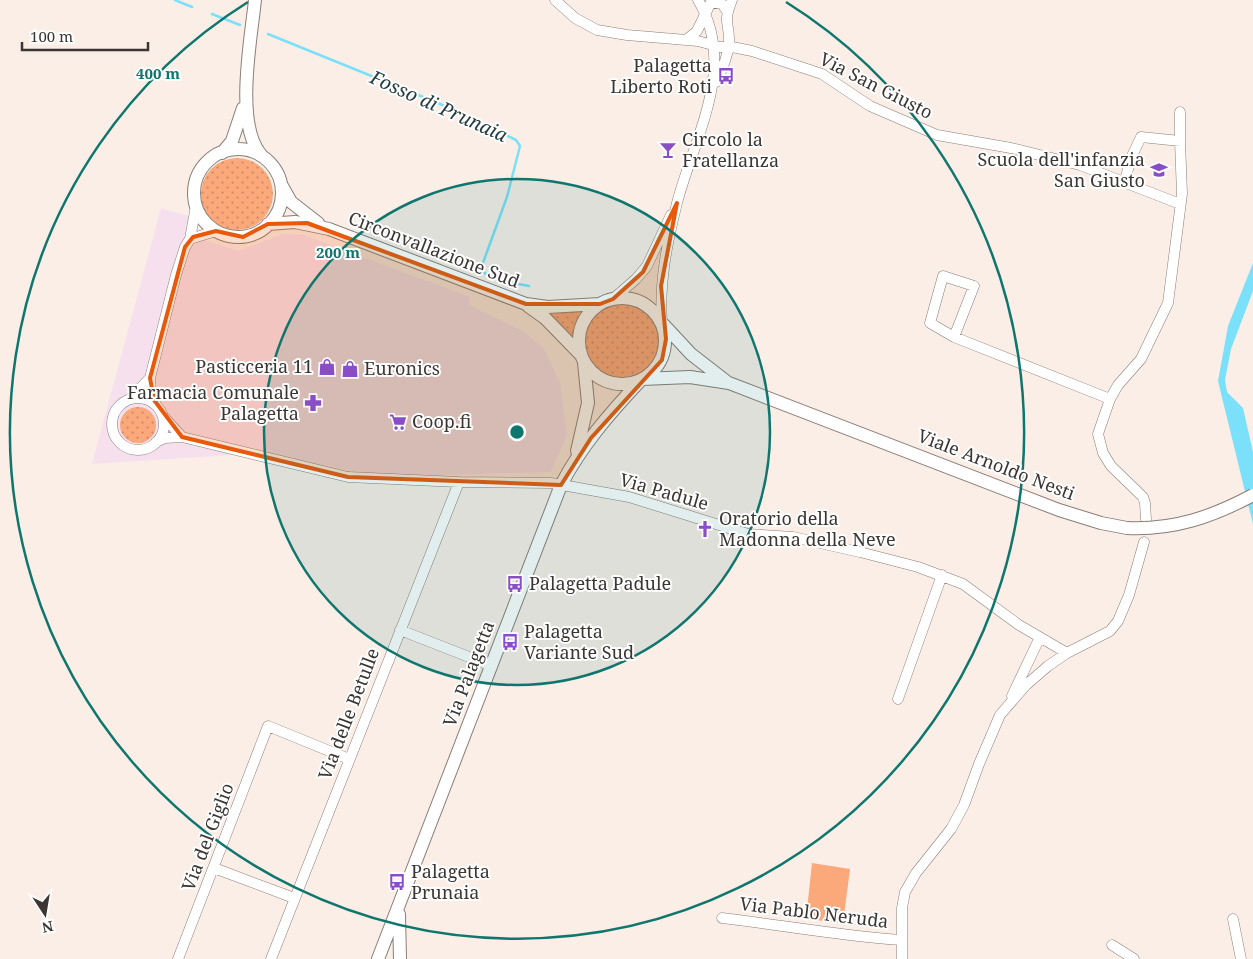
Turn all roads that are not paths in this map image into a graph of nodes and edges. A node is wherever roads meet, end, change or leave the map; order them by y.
1 (255, 0) edge
2 (555, 0) edge
3 (698, 0) edge
4 (732, 0) edge
5 (712, 1) edge
6 (727, 11) junction
7 (706, 14) junction
8 (686, 40) junction
9 (715, 46) junction
10 (728, 46) junction
11 (713, 87) junction
12 (246, 98) junction
13 (1180, 112) dead end
14 (1180, 141) junction
15 (222, 153) junction
16 (265, 159) junction
17 (280, 182) junction
18 (1124, 183) junction
19 (677, 203) junction
20 (1180, 204) junction
21 (196, 206) junction
22 (268, 224) junction
23 (329, 229) junction
24 (216, 231) junction
25 (190, 238) junction
26 (612, 299) junction
27 (526, 304) junction
28 (600, 304) junction
29 (662, 323) junction
30 (954, 337) junction
31 (583, 358) junction
32 (150, 378) junction
33 (641, 380) junction
34 (729, 383) junction
35 (1110, 398) junction
36 (130, 399) junction
37 (160, 411) junction
38 (182, 437) junction
39 (155, 443) junction
40 (574, 461) junction
41 (459, 482) junction
42 (561, 484) junction
43 (1253, 495) edge
44 (1146, 519) dead end
45 (1144, 542) dead end
46 (942, 575) junction
47 (400, 630) junction
48 (1040, 637) junction
49 (1067, 653) junction
50 (492, 666) junction
51 (898, 699) dead end
52 (1009, 704) junction
53 (349, 759) junction
54 (214, 868) junction
55 (294, 898) junction
56 (400, 902) junction
57 (722, 918) dead end
58 (1233, 919) dead end
59 (902, 940) junction
60 (398, 944) junction
61 (1112, 945) dead end
62 (178, 959) edge
63 (271, 959) edge
64 (378, 959) edge
65 (400, 959) edge
66 (406, 959) edge
67 (902, 959) edge
68 (1134, 959) edge
69 (1241, 959) edge

1 - 12 street
2 - 8 street, Via San Giusto
3 - 7 street
4 - 6 street
5 - 6 street
5 - 7 street
6 - 10 street
7 - 8 street
7 - 9 street
8 - 9 street, Via San Giusto
9 - 10 street, Via San Giusto
9 - 11 street, Via Palagetta
10 - 11 street, Via Palagetta
10 - 18 street, Via San Giusto
11 - 19 street, Via Palagetta
12 - 15 street
12 - 16 street, Circonvallazione Sud
13 - 14 street
14 - 18 street
14 - 20 street
15 - 16 street
15 - 21 street
16 - 17 street, Circonvallazione Sud
17 - 22 street
17 - 23 street, Circonvallazione Sud
18 - 20 street, Via San Giusto
19 - 26 street, Via Palagetta
19 - 29 street, Via Palagetta
20 - 35 street
21 - 24 street
21 - 25 street
22 - 23 street, Circonvallazione Sud
22 - 24 street, Circonvallazione Sud
23 - 27 street, Circonvallazione Sud
24 - 25 street
25 - 32 street
26 - 28 street, Via Palagetta
26 - 29 street, Via Palagetta
27 - 28 street, Circonvallazione Sud
27 - 31 street, Circonvallazione Sud
28 - 31 street, Via Palagetta
29 - 33 street, Via Palagetta
29 - 34 street, Viale Arnoldo Nesti
30 - 30 street
30 - 35 street
31 - 33 street
31 - 40 street, Via Palagetta
32 - 36 street
32 - 37 street
33 - 34 street, Viale Arnoldo Nesti
33 - 40 street, Via Palagetta
34 - 43 street, Viale Arnoldo Nesti, bridge
35 - 44 street
36 - 37 street
36 - 39 street
37 - 38 street
37 - 39 street
38 - 39 street
38 - 41 street, Via Padule
40 - 42 street, Via Palagetta
41 - 42 street, Via Padule
41 - 47 street, Via delle Betulle
42 - 46 street, Via Padule
42 - 50 street, Via Palagetta
45 - 49 street
46 - 48 street, Via Padule
46 - 51 street
47 - 50 street
47 - 53 street, Via delle Betulle
48 - 49 street, Via Padule
48 - 52 street
49 - 52 street
50 - 56 street, Via Palagetta
52 - 59 street
53 - 54 street, Via del Giglio
53 - 55 street, Via delle Betulle
54 - 55 street
54 - 62 street, Via del Giglio
55 - 63 street, Via delle Betulle
56 - 60 street, Via Palagetta
56 - 64 street, Via Palagetta
57 - 59 street, Via Pablo Neruda
58 - 69 street
59 - 67 street
60 - 65 street, Via Palagetta
60 - 66 street
61 - 68 street

